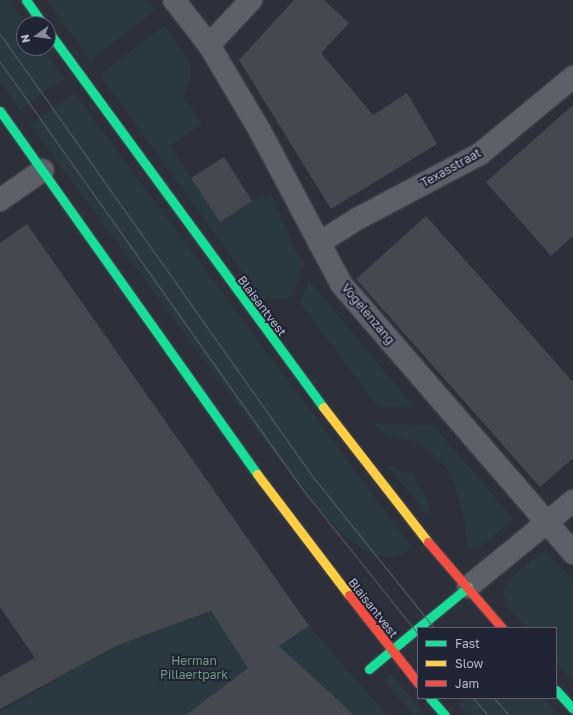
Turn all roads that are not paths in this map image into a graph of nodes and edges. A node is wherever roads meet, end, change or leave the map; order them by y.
1 (26, 0) edge
2 (174, 0) edge
3 (251, 0) edge
4 (37, 16) edge
5 (56, 42) edge
6 (209, 45) junction
7 (573, 77) edge
8 (0, 112) edge
9 (43, 170) junction
10 (0, 200) edge
11 (318, 243) junction
12 (573, 501) edge
13 (547, 522) junction
14 (573, 553) edge
15 (468, 587) junction
16 (419, 627) edge
17 (501, 627) edge
18 (417, 629) edge
19 (391, 651) junction
20 (369, 669) dead end
21 (417, 682) edge
22 (557, 691) edge
23 (431, 699) edge
24 (573, 709) edge
25 (445, 715) edge

1 - 4 main road
2 - 6 street, Vogelenzang
3 - 6 street
5 - 15 main road, Blaisantvest
6 - 11 street, Vogelenzang
7 - 11 street, Texasstraat
8 - 9 main road, Blaisantvest
9 - 10 street
9 - 19 main road, Blaisantvest
11 - 13 street, Vogelenzang
12 - 13 street
13 - 14 street, Vogelenzang
13 - 15 street
15 - 16 main road, Blaisantvest
15 - 17 main road, Blaisantvest
18 - 19 main road, Blaisantvest
19 - 20 main road, Blaisantvest
19 - 21 main road, Blaisantvest
22 - 24 main road
23 - 25 main road

